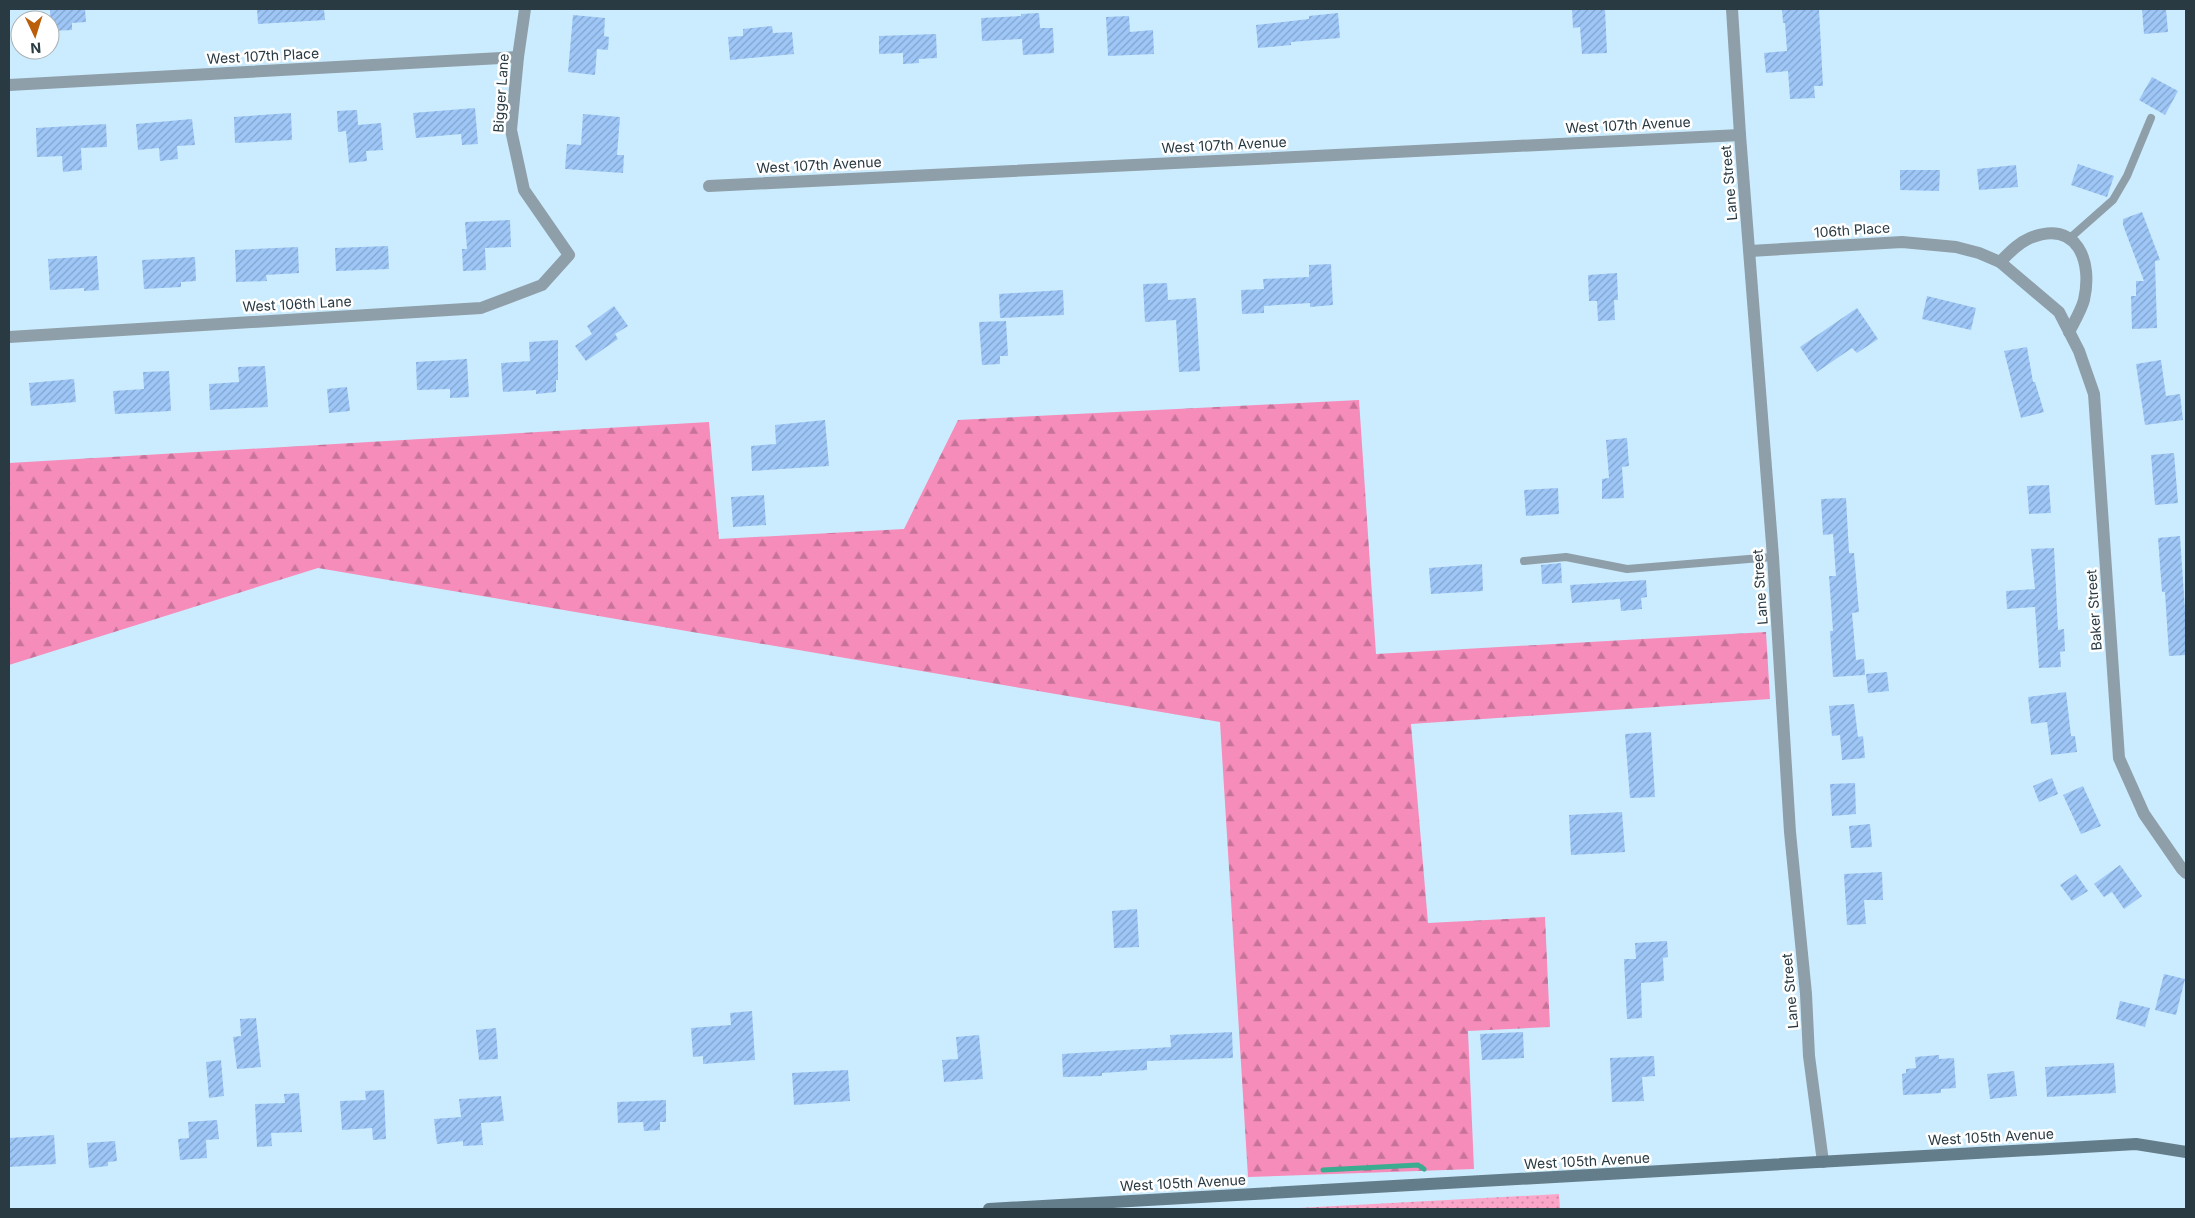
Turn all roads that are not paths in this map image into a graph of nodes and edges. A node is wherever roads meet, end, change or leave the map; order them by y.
1 (525, 9) edge
2 (1732, 9) edge
3 (518, 57) junction
4 (9, 85) edge
5 (2151, 118) dead end
6 (1740, 135) junction
7 (709, 186) dead end
8 (2070, 238) junction
9 (1956, 247) joint
10 (1750, 252) junction
11 (569, 255) joint
12 (2000, 262) junction
13 (2069, 332) junction
14 (9, 337) edge
15 (1773, 557) junction
16 (1524, 561) dead end
17 (2186, 873) edge
18 (2186, 1152) edge
19 (1822, 1162) junction
20 (989, 1209) edge

1 - 3 street, Bigger Lane
2 - 6 street, Lane Street
3 - 4 street, West 107th Place
3 - 11 street, Bigger Lane
5 - 8 lane
6 - 7 street, West 107th Avenue
6 - 10 street, Lane Street
8 - 12 street
8 - 13 street
9 - 10 street, 106th Place
9 - 12 street, Baker Street
10 - 15 street, Lane Street
11 - 14 street, West 106th Lane
12 - 13 street, Baker Street
13 - 17 street, Baker Street
15 - 16 lane
15 - 19 street, Lane Street
18 - 19 street, West 105th Avenue
19 - 20 street, West 105th Avenue

